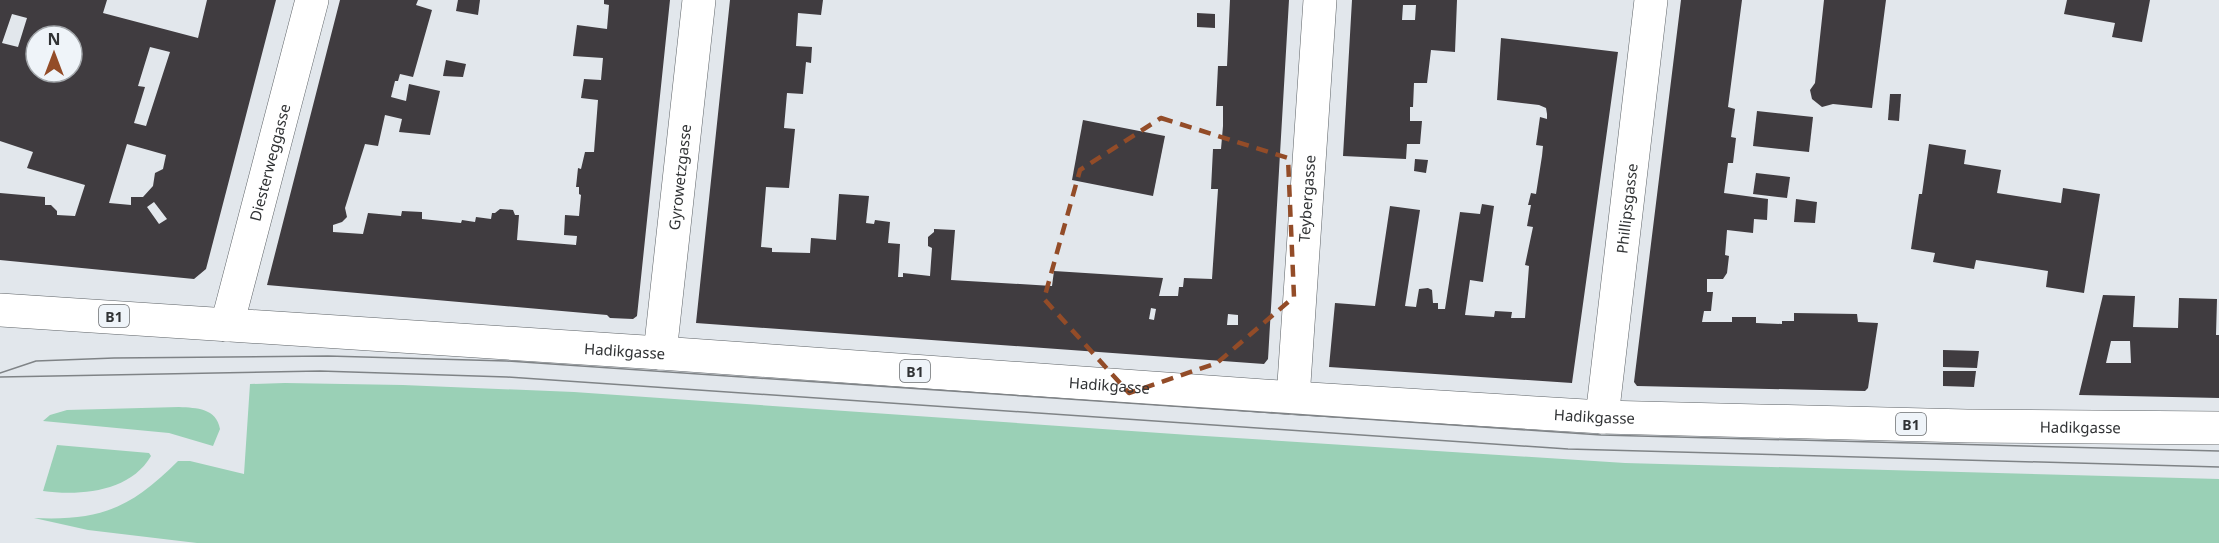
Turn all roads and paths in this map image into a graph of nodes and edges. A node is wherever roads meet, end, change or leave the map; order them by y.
1 (312, 0) edge
2 (699, 0) edge
3 (1320, 0) edge
4 (1651, 0) edge
5 (0, 310) edge
6 (227, 325) junction
7 (660, 353) junction
8 (1293, 398) junction
9 (1602, 417) junction
10 (2219, 428) edge

1 - 6 main road, Diesterweggasse
2 - 7 main road, Gyrowetzgasse
3 - 8 main road, Teybergasse
4 - 9 main road, Phillipsgasse
5 - 6 main road, Hadikgasse / B1
6 - 7 main road, Hadikgasse / B1
7 - 8 main road, Hadikgasse / B1
8 - 9 main road, Hadikgasse / B1
9 - 10 main road, Hadikgasse / B1

